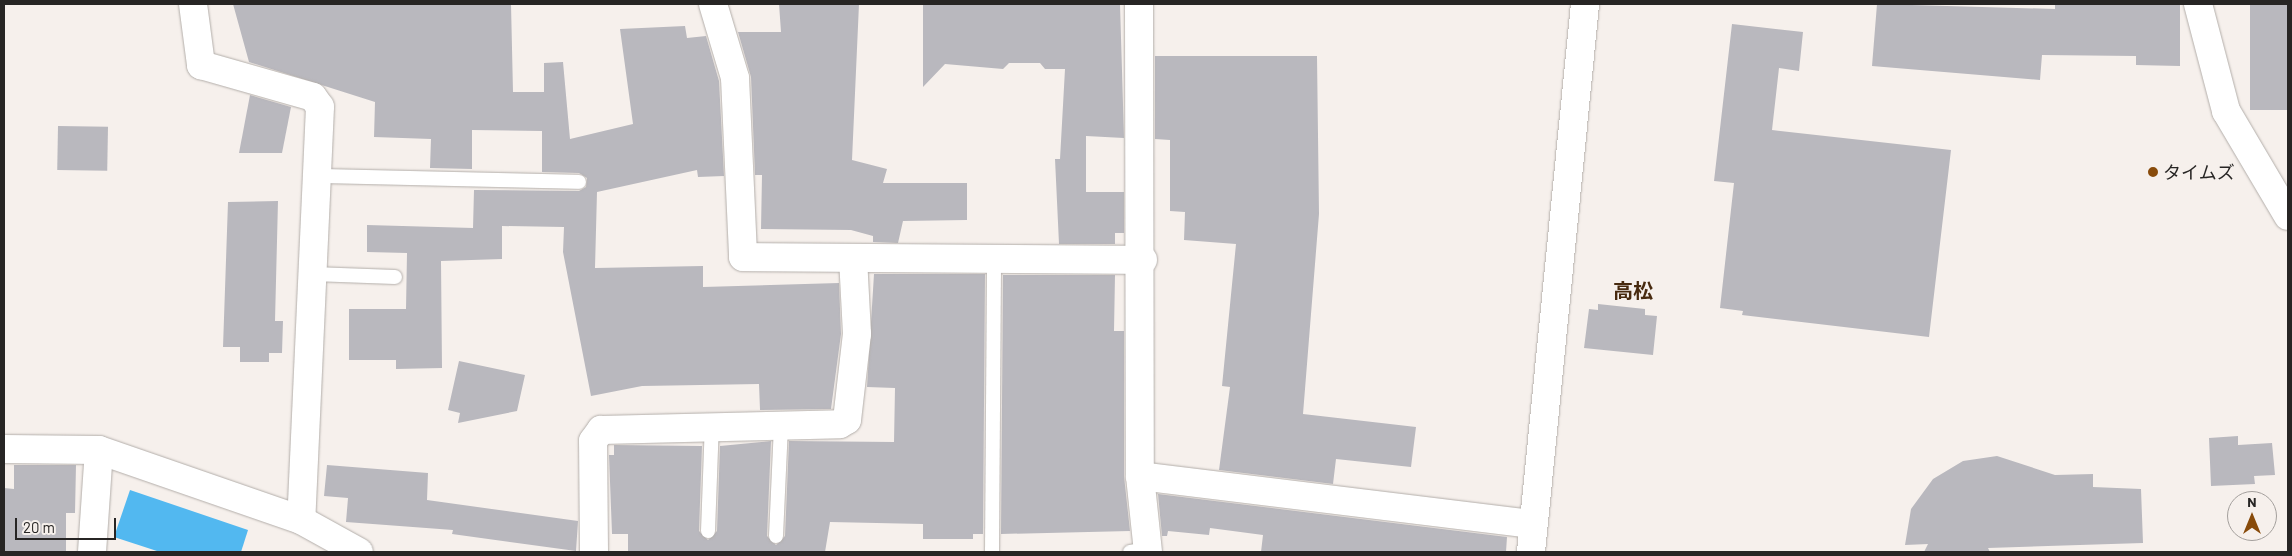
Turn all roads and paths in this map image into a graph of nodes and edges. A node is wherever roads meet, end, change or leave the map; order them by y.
1 (193, 4) edge
2 (713, 4) edge
3 (1139, 4) edge
4 (1585, 4) edge
5 (2198, 4) edge
6 (318, 176) junction
7 (579, 182) dead end
8 (2288, 216) edge
9 (994, 256) junction
10 (853, 258) junction
11 (1142, 260) junction
12 (313, 274) junction
13 (395, 277) dead end
14 (712, 424) junction
15 (781, 424) junction
16 (4, 448) edge
17 (99, 450) junction
18 (1140, 476) junction
19 (301, 520) junction
20 (1533, 524) junction
21 (708, 531) dead end
22 (776, 536) dead end
23 (1141, 551) edge
24 (92, 552) edge
25 (359, 552) edge
26 (594, 552) edge
27 (992, 552) edge
28 (1531, 552) edge

1 - 6 street
2 - 10 street
3 - 11 street
4 - 20 street
5 - 8 street
6 - 7 lane
6 - 12 street
9 - 10 street
9 - 11 street
9 - 27 lane
10 - 15 street
11 - 18 street
12 - 13 lane
12 - 19 street
14 - 15 street
14 - 21 lane
14 - 26 street
15 - 22 lane
16 - 17 street
17 - 19 street
17 - 24 street
18 - 20 street
18 - 23 street
19 - 25 street
20 - 28 street

